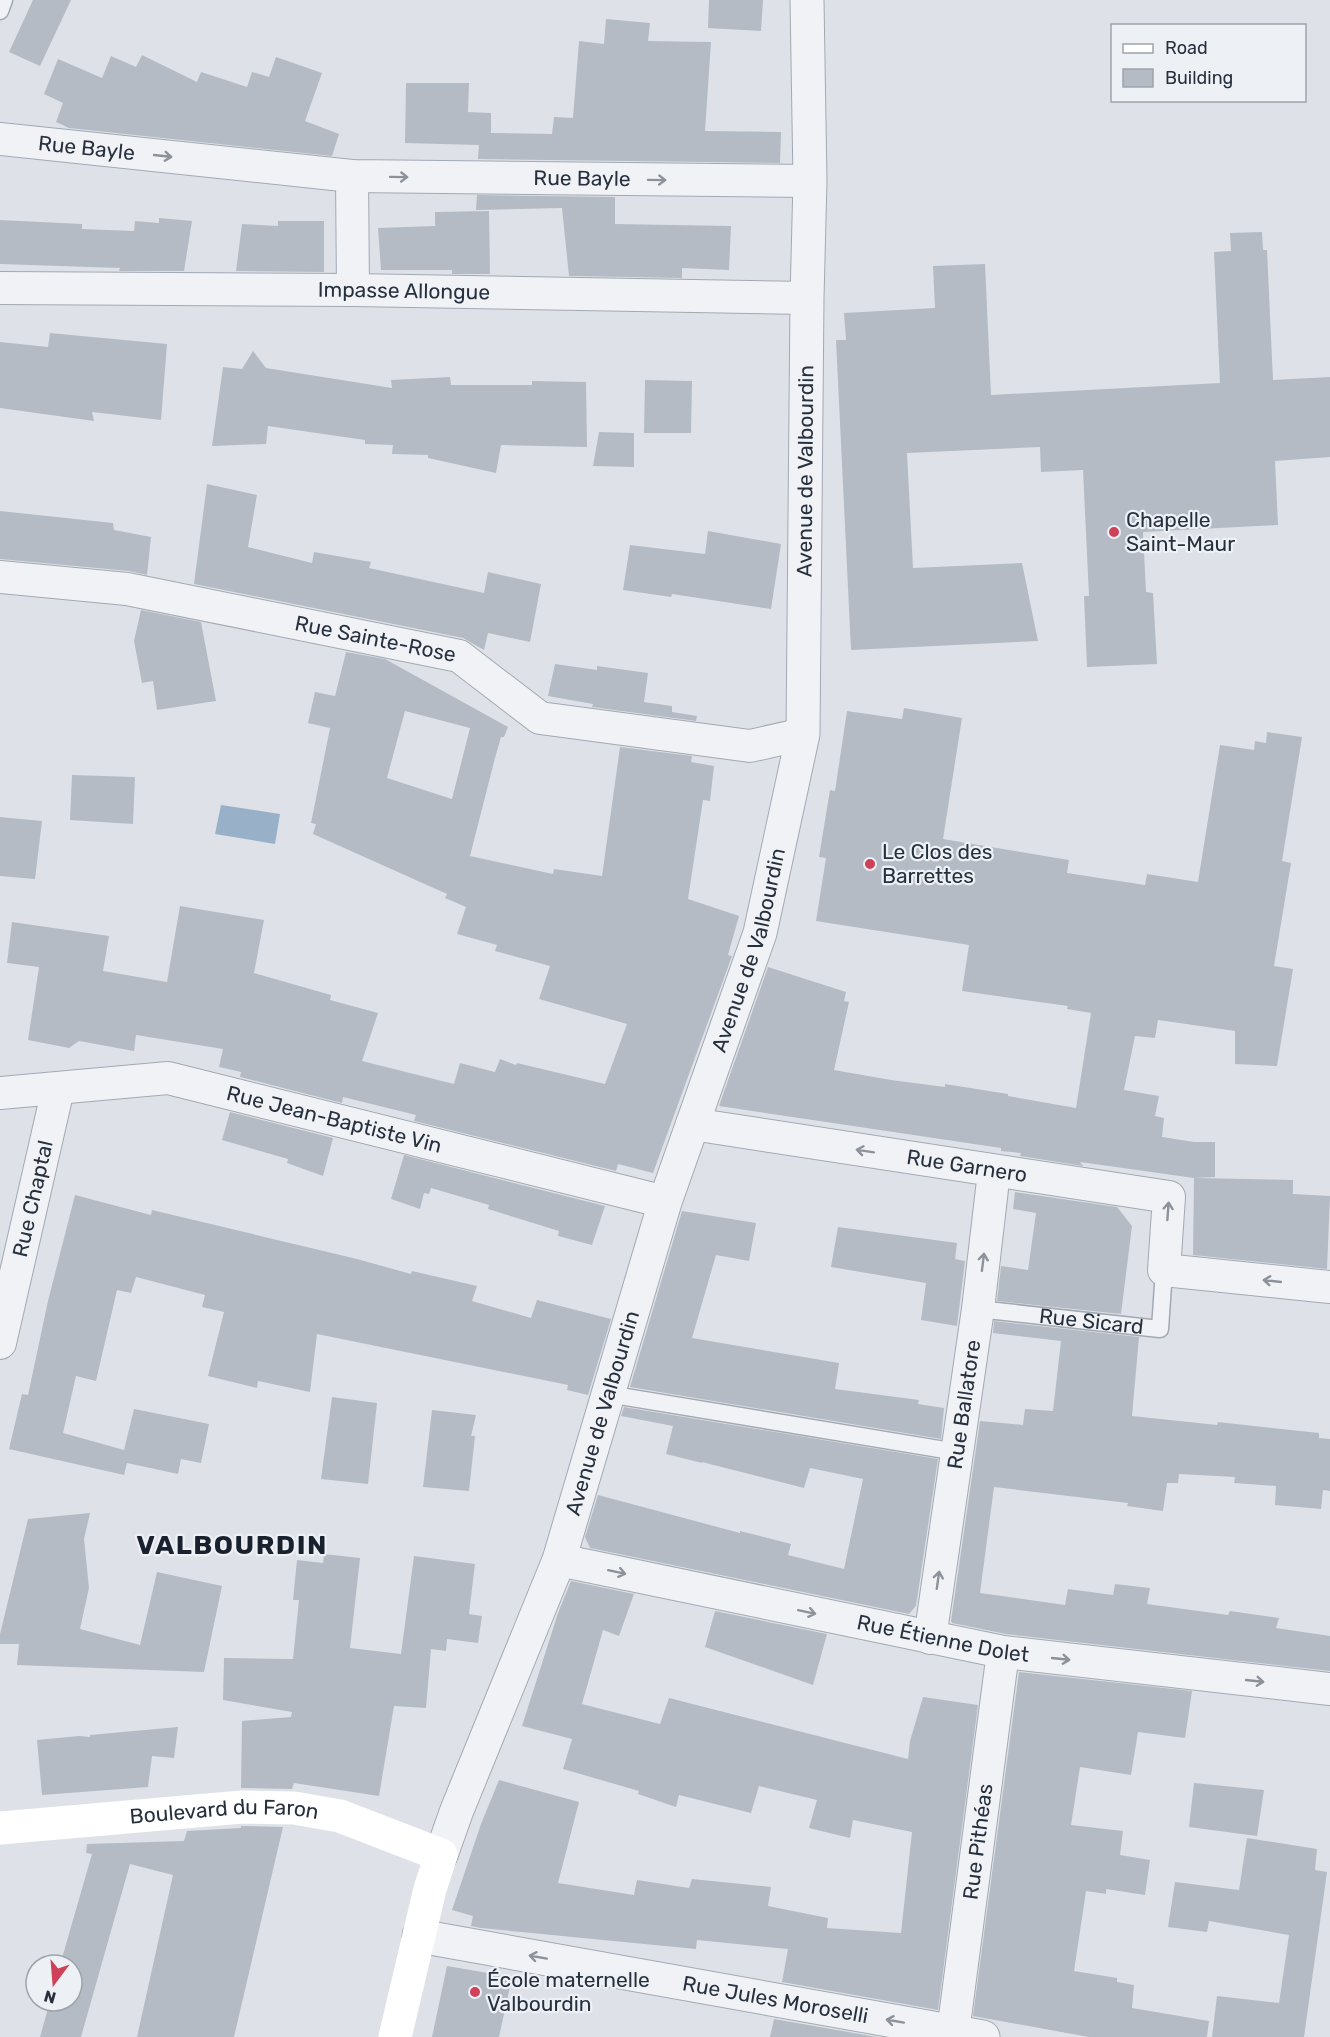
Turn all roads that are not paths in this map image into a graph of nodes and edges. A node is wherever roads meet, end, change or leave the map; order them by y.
1 (4, 0) edge
2 (807, 0) edge
3 (0, 11) edge
4 (0, 139) edge
5 (352, 176) junction
6 (810, 181) junction
7 (0, 288) edge
8 (353, 290) junction
9 (807, 298) junction
10 (0, 577) edge
11 (803, 734) junction
12 (58, 1089) junction
13 (0, 1093) edge
14 (692, 1124) junction
15 (994, 1172) junction
16 (665, 1202) junction
17 (1164, 1270) junction
18 (1330, 1287) edge
19 (978, 1309) junction
20 (0, 1343) edge
21 (608, 1394) junction
22 (957, 1452) junction
23 (559, 1560) junction
24 (930, 1638) junction
25 (1004, 1652) junction
26 (1330, 1689) edge
27 (0, 1828) edge
28 (441, 1856) junction
29 (419, 1936) junction
30 (968, 2034) edge
31 (395, 2037) edge

1 - 3 lane
2 - 6 street, Avenue de Valbourdin
4 -> 5 street, Rue Bayle
5 -> 6 street, Rue Bayle
5 - 8 street
6 - 9 street, Avenue de Valbourdin
7 - 8 street, Impasse Allongue
8 - 9 street, Impasse Allongue
9 - 11 street, Avenue de Valbourdin
10 - 11 street, Rue Sainte-Rose
11 - 14 street, Avenue de Valbourdin
12 - 13 street, Rue Jean-Baptiste Vin
12 - 16 street, Rue Jean-Baptiste Vin
12 - 20 street, Rue Chaptal
15 -> 14 street, Rue Garnero
14 - 16 street, Avenue de Valbourdin
17 -> 15 street, Rue Garnero
19 -> 15 street, Rue Ballatore
16 - 21 street, Avenue de Valbourdin
18 -> 17 street
17 - 19 lane, Rue Sicard
19 - 22 street, Rue Ballatore
21 - 22 lane
21 - 23 street, Avenue de Valbourdin
24 -> 22 street, Rue Ballatore
23 -> 24 street, Rue Étienne Dolet
23 - 28 street, Avenue de Valbourdin
24 - 25 street, Rue Étienne Dolet
25 -> 26 street, Rue Étienne Dolet
25 - 30 street, Rue Pithéas
27 - 28 main road, Boulevard du Faron
28 - 29 main road
30 -> 29 street, Rue Jules Moroselli
29 - 31 main road

